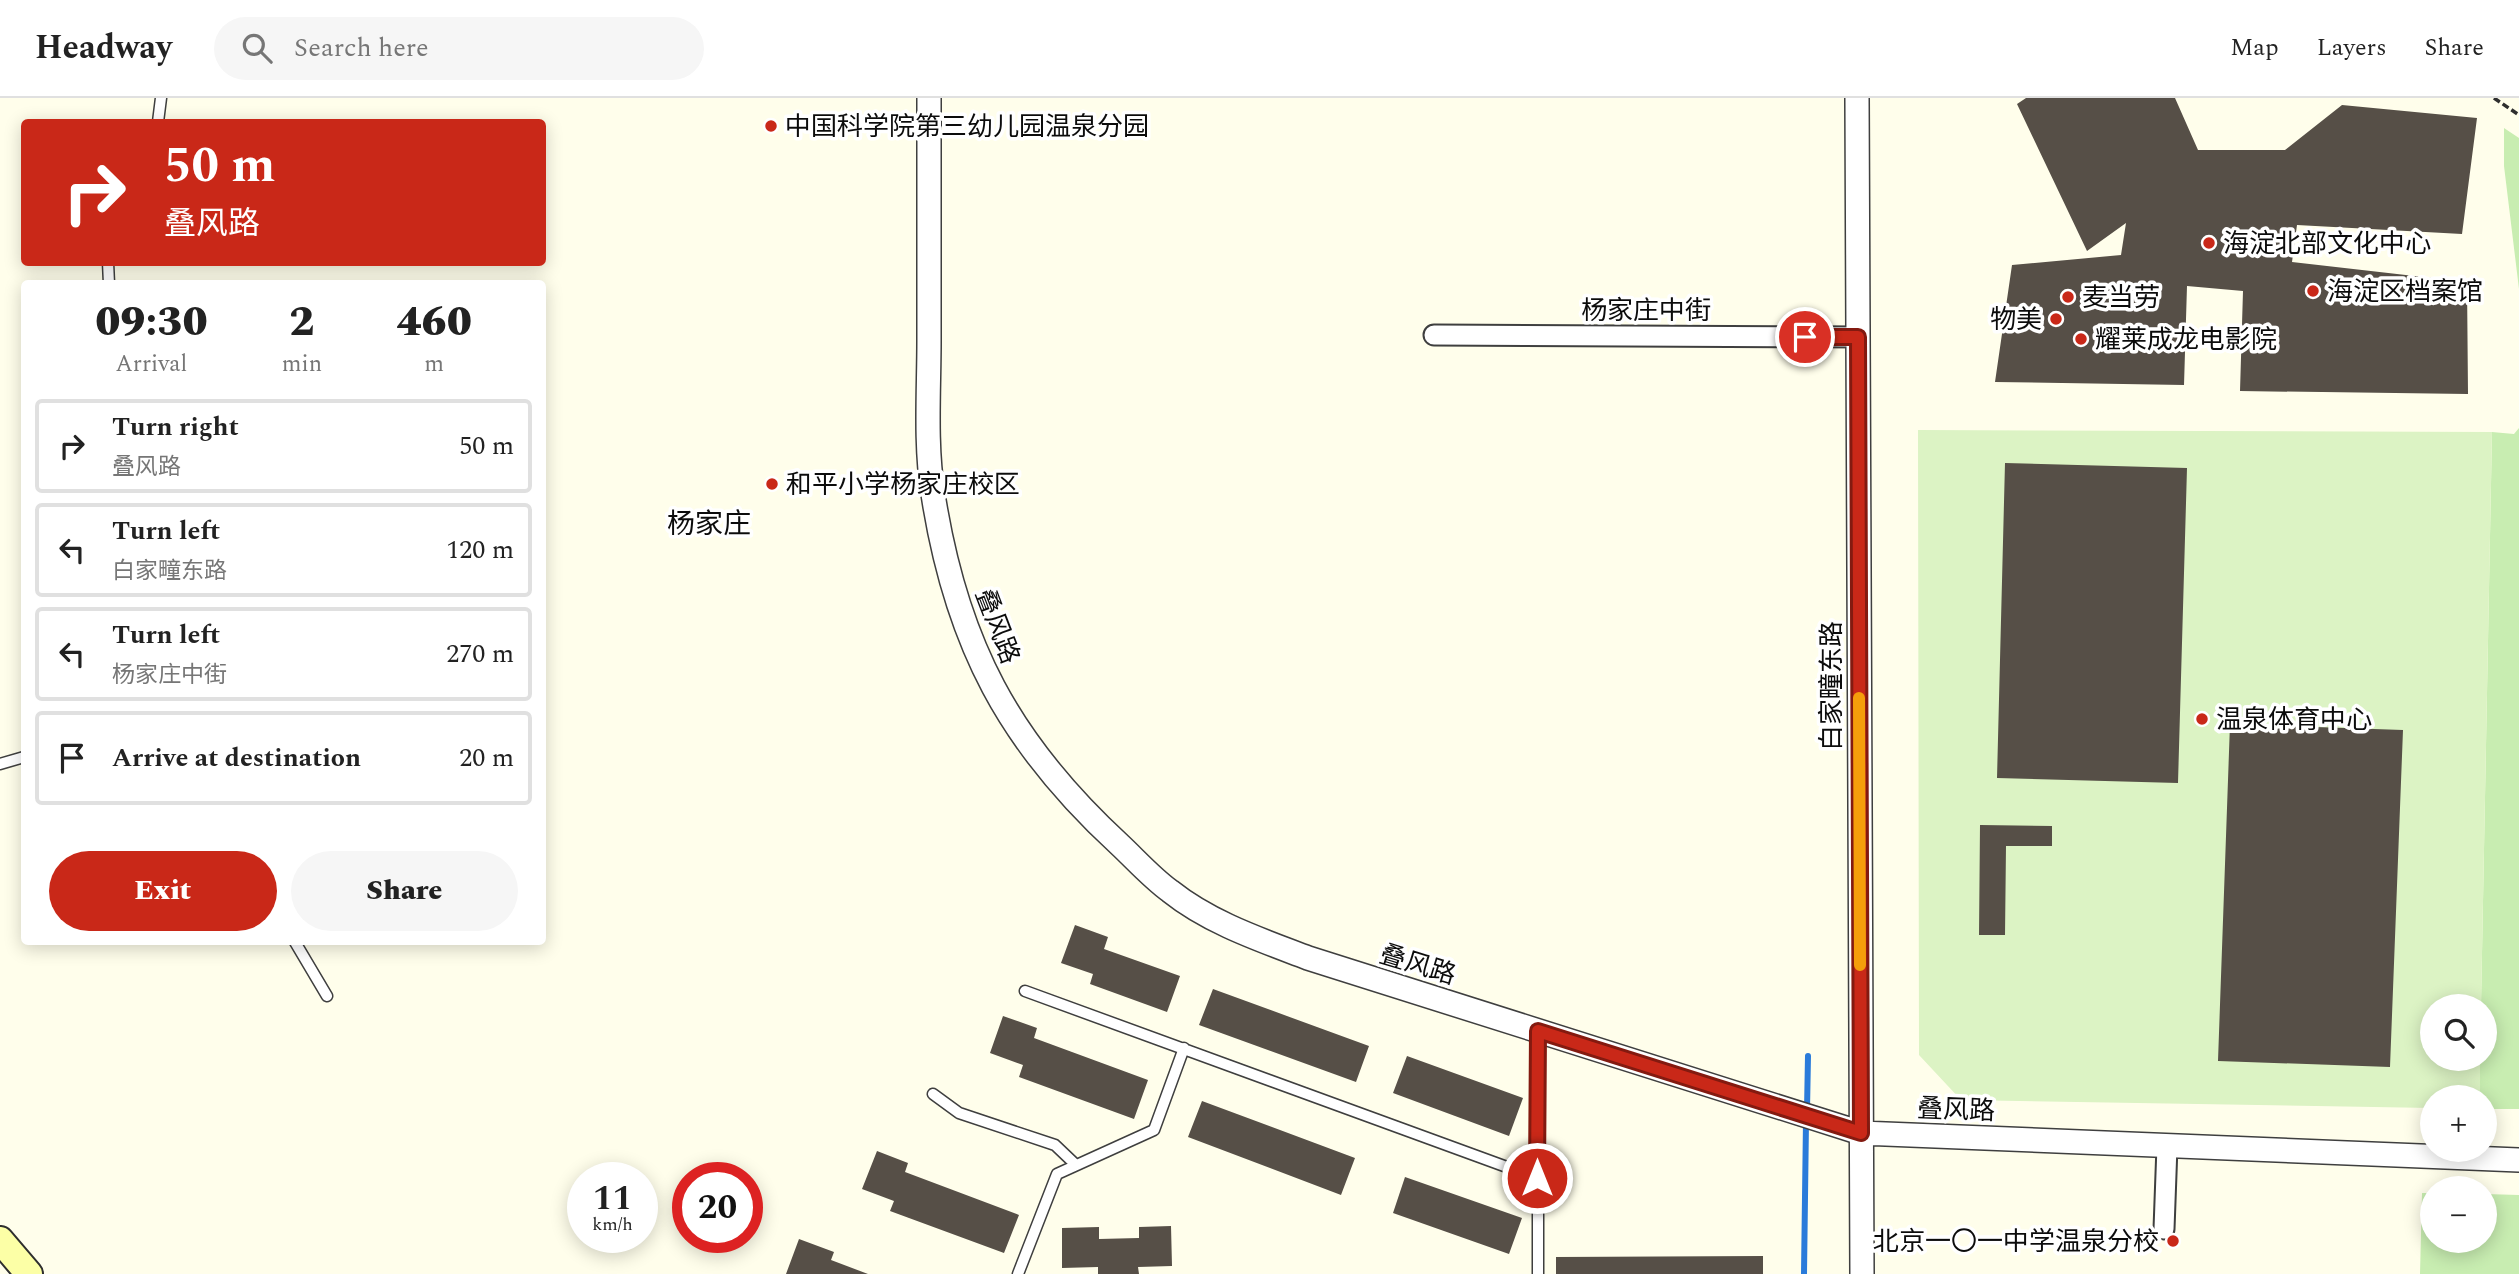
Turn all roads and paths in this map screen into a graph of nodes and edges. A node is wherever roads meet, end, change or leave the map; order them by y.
1 (160, 98) edge
2 (929, 98) edge
3 (1857, 98) edge
4 (2494, 98) edge
5 (2519, 115) edge
6 (158, 119) edge
7 (1434, 335) dead end
8 (1858, 337) junction
9 (21, 758) edge
10 (0, 764) edge
11 (297, 945) edge
12 (1025, 992) dead end
13 (327, 996) dead end
14 (1538, 1031) junction
15 (1184, 1048) junction
16 (933, 1094) dead end
17 (1861, 1133) junction
18 (2168, 1146) junction
19 (2519, 1160) edge
20 (1076, 1165) junction
21 (1537, 1178) junction
22 (2164, 1230) dead end
23 (0, 1240) edge
24 (29, 1274) edge
25 (1018, 1274) edge
26 (1538, 1274) edge
27 (1862, 1274) edge

1 - 6 lane
2 - 14 street, 叠风路
3 - 8 street, 白家疃东路
4 - 5 path
7 - 8 street, 杨家庄中街
8 - 17 street, 白家疃东路
9 - 10 lane
11 - 13 lane
12 - 15 lane
14 - 17 street, 叠风路
14 - 21 lane
15 - 20 lane
15 - 21 lane
16 - 20 lane
17 - 18 street, 叠风路
17 - 27 street, 白家疃东路
18 - 19 street, 叠风路
18 - 22 street
20 - 25 lane
21 - 26 lane
23 - 24 main road

